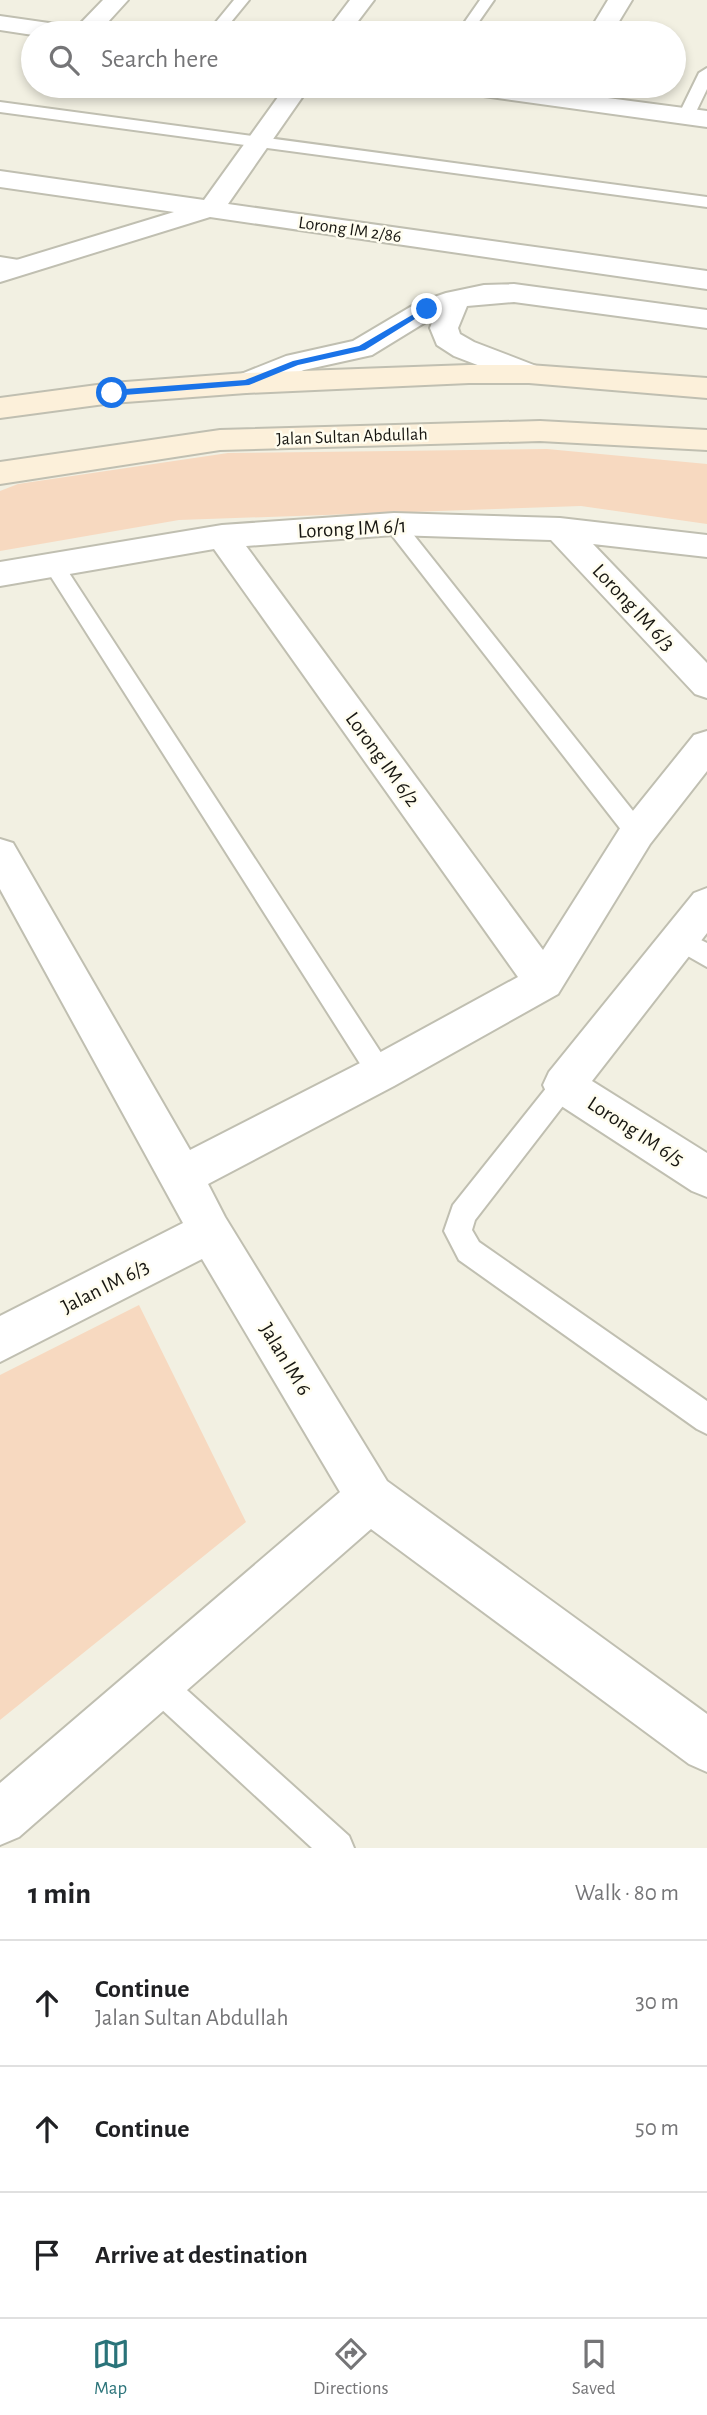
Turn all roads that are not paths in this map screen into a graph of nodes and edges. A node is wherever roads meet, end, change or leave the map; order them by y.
1 (116, 0) edge
2 (242, 0) edge
3 (362, 0) edge
4 (487, 0) edge
5 (620, 0) edge
6 (96, 21) edge
7 (224, 21) edge
8 (346, 21) edge
9 (472, 21) edge
10 (607, 21) edge
11 (0, 23) edge
12 (21, 26) edge
13 (707, 73) edge
14 (289, 98) edge
15 (596, 98) edge
16 (0, 107) edge
17 (696, 117) edge
18 (258, 142) junction
19 (0, 179) edge
20 (707, 202) edge
21 (211, 209) junction
22 (8, 267) edge
23 (707, 280) edge
24 (456, 299) junction
25 (707, 319) edge
26 (529, 374) junction
27 (246, 383) junction
28 (707, 388) edge
29 (0, 408) edge
30 (707, 440) edge
31 (0, 473) edge
32 (394, 524) junction
33 (560, 529) junction
34 (222, 536) junction
35 (707, 546) edge
36 (53, 564) junction
37 (0, 574) edge
38 (707, 685) edge
39 (707, 745) edge
40 (637, 833) junction
41 (4, 870) edge
42 (707, 904) edge
43 (693, 948) edge
44 (544, 982) junction
45 (380, 1073) junction
46 (565, 1085) junction
47 (183, 1176) junction
48 (707, 1177) edge
49 (210, 1231) junction
50 (0, 1340) edge
51 (707, 1419) edge
52 (370, 1498) junction
53 (157, 1684) junction
54 (707, 1746) edge
55 (0, 1818) edge
56 (337, 1848) edge

1 - 6 street
2 - 7 lane
3 - 8 street
4 - 9 lane
5 - 10 street
11 - 12 street
13 - 17 lane
14 - 18 street
15 - 17 street
16 - 18 lane
18 - 20 lane
18 - 21 street
19 - 21 street
21 - 22 street, Lorong IM 2/86
21 - 23 street, Lorong IM 2/86
24 - 25 street
24 - 26 street
24 - 27 street
26 - 27 main road
26 - 28 main road
27 - 29 main road
30 - 31 main road, Jalan Sultan Abdullah
32 - 33 street, Lorong IM 6/1
32 - 34 street, Lorong IM 6/1
32 - 40 lane
33 - 35 street, Lorong IM 6/1
33 - 38 street, Lorong IM 6/3
34 - 36 street, Lorong IM 6/1
34 - 44 street, Lorong IM 6/2
36 - 37 street, Lorong IM 6/1
36 - 45 lane
39 - 40 street
40 - 44 street
41 - 47 street, Jalan IM 6
42 - 43 street
43 - 46 street
44 - 45 street
45 - 47 street
46 - 48 street, Lorong IM 6/5
46 - 51 lane
47 - 49 street, Jalan IM 6
49 - 50 street, Jalan IM 6/3
49 - 52 street, Jalan IM 6
52 - 53 street
52 - 54 street, Jalan IM 6
53 - 55 street
53 - 56 lane

